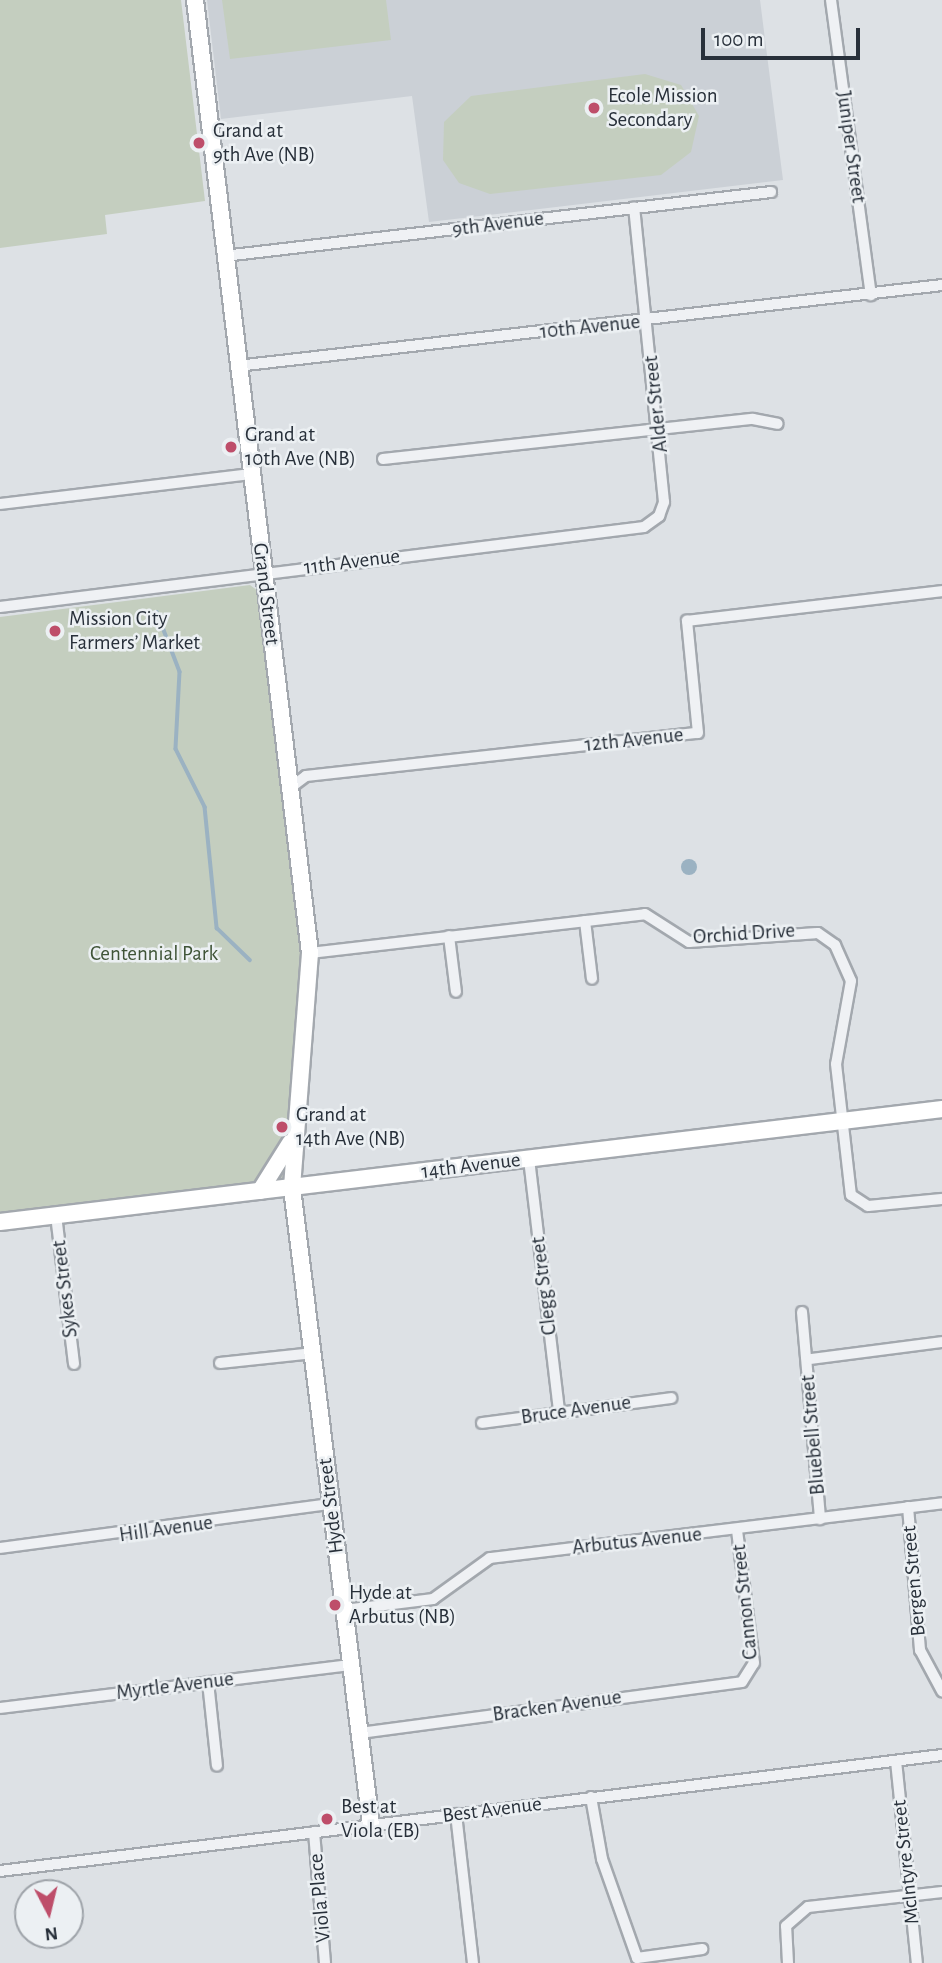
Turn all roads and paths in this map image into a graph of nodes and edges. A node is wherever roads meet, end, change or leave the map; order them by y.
1 (195, 0) edge
2 (831, 0) edge
3 (771, 192) dead end
4 (634, 208) junction
5 (224, 256) junction
6 (942, 285) edge
7 (871, 295) junction
8 (646, 321) junction
9 (237, 366) junction
10 (778, 424) dead end
11 (660, 428) junction
12 (383, 459) dead end
13 (250, 474) junction
14 (0, 504) edge
15 (659, 516) joint
16 (264, 572) junction
17 (942, 590) edge
18 (0, 607) edge
19 (290, 788) junction
20 (585, 921) junction
21 (449, 936) junction
22 (310, 953) junction
23 (592, 979) dead end
24 (456, 992) dead end
25 (942, 1109) edge
26 (843, 1121) junction
27 (291, 1142) junction
28 (529, 1159) junction
29 (292, 1188) junction
30 (260, 1191) junction
31 (942, 1199) edge
32 (56, 1215) junction
33 (0, 1222) edge
34 (803, 1312) dead end
35 (942, 1342) edge
36 (313, 1353) junction
37 (811, 1359) junction
38 (220, 1363) dead end
39 (74, 1364) dead end
40 (671, 1398) dead end
41 (559, 1412) junction
42 (482, 1423) dead end
43 (942, 1503) edge
44 (331, 1504) junction
45 (908, 1507) junction
46 (820, 1519) junction
47 (737, 1530) junction
48 (0, 1548) edge
49 (344, 1610) junction
50 (351, 1665) junction
51 (752, 1675) joint
52 (208, 1682) junction
53 (942, 1691) edge
54 (0, 1708) edge
55 (360, 1733) junction
56 (942, 1755) edge
57 (896, 1760) junction
58 (217, 1766) dead end
59 (591, 1797) junction
60 (456, 1814) junction
61 (371, 1825) junction
62 (314, 1832) junction
63 (0, 1871) edge
64 (942, 1892) edge
65 (909, 1895) junction
66 (702, 1949) dead end
67 (325, 1963) edge
68 (473, 1963) edge
69 (788, 1963) edge
70 (917, 1963) edge

1 - 5 street, Grand Street
2 - 7 street, Juniper Street
3 - 4 street, 9th Avenue
4 - 5 street, 9th Avenue
4 - 8 street, Alder Street
5 - 9 street, Grand Street
6 - 7 street, 10th Avenue
7 - 8 street, 10th Avenue
8 - 9 street, 10th Avenue
8 - 11 street, Alder Street
9 - 13 street, Grand Street
10 - 11 street
11 - 12 street
11 - 15 street, Alder Street
13 - 14 street
13 - 16 street, Grand Street
15 - 16 street, 11th Avenue
16 - 18 street, 11th Avenue
16 - 19 street, Grand Street
17 - 19 street, 12th Avenue
19 - 22 street, Grand Street
20 - 21 street, Orchid Drive
20 - 23 street
20 - 26 street, Orchid Drive
21 - 22 street, Orchid Drive
21 - 24 street
22 - 27 street, Grand Street
25 - 26 street, 14th Avenue
26 - 28 street, 14th Avenue
26 - 31 street, Orchid Drive
27 - 29 street, Grand Street
27 - 30 street
28 - 29 street, 14th Avenue
28 - 41 street, Clegg Street
29 - 30 street, 14th Avenue
29 - 36 street, Hyde Street
30 - 32 street, 14th Avenue
32 - 33 street, 14th Avenue
32 - 39 street, Sykes Street
34 - 37 street, Bluebell Street
35 - 37 street
36 - 38 street
36 - 44 street, Hyde Street
37 - 46 street, Bluebell Street
40 - 41 street, Bruce Avenue
41 - 42 street, Bruce Avenue
43 - 45 street, Arbutus Avenue
44 - 48 street, Hill Avenue
44 - 49 street, Hyde Street
45 - 46 street, Arbutus Avenue
45 - 53 street, Bergen Street
46 - 47 street, Arbutus Avenue
47 - 49 street, Arbutus Avenue
47 - 51 street, Cannon Street
49 - 50 street, Hyde Street
50 - 52 street, Myrtle Avenue
50 - 55 street, Hyde Street
51 - 55 street, Bracken Avenue
52 - 54 street, Myrtle Avenue
52 - 58 street
55 - 61 street, Hyde Street
56 - 57 street, Best Avenue
57 - 59 street, Best Avenue
57 - 65 street, McIntyre Street
59 - 60 street, Best Avenue
59 - 66 street
60 - 61 street, Best Avenue
60 - 68 street
61 - 62 street, Best Avenue
62 - 63 street, Best Avenue
62 - 67 street, Viola Place
64 - 65 street
65 - 69 street
65 - 70 street, McIntyre Street

